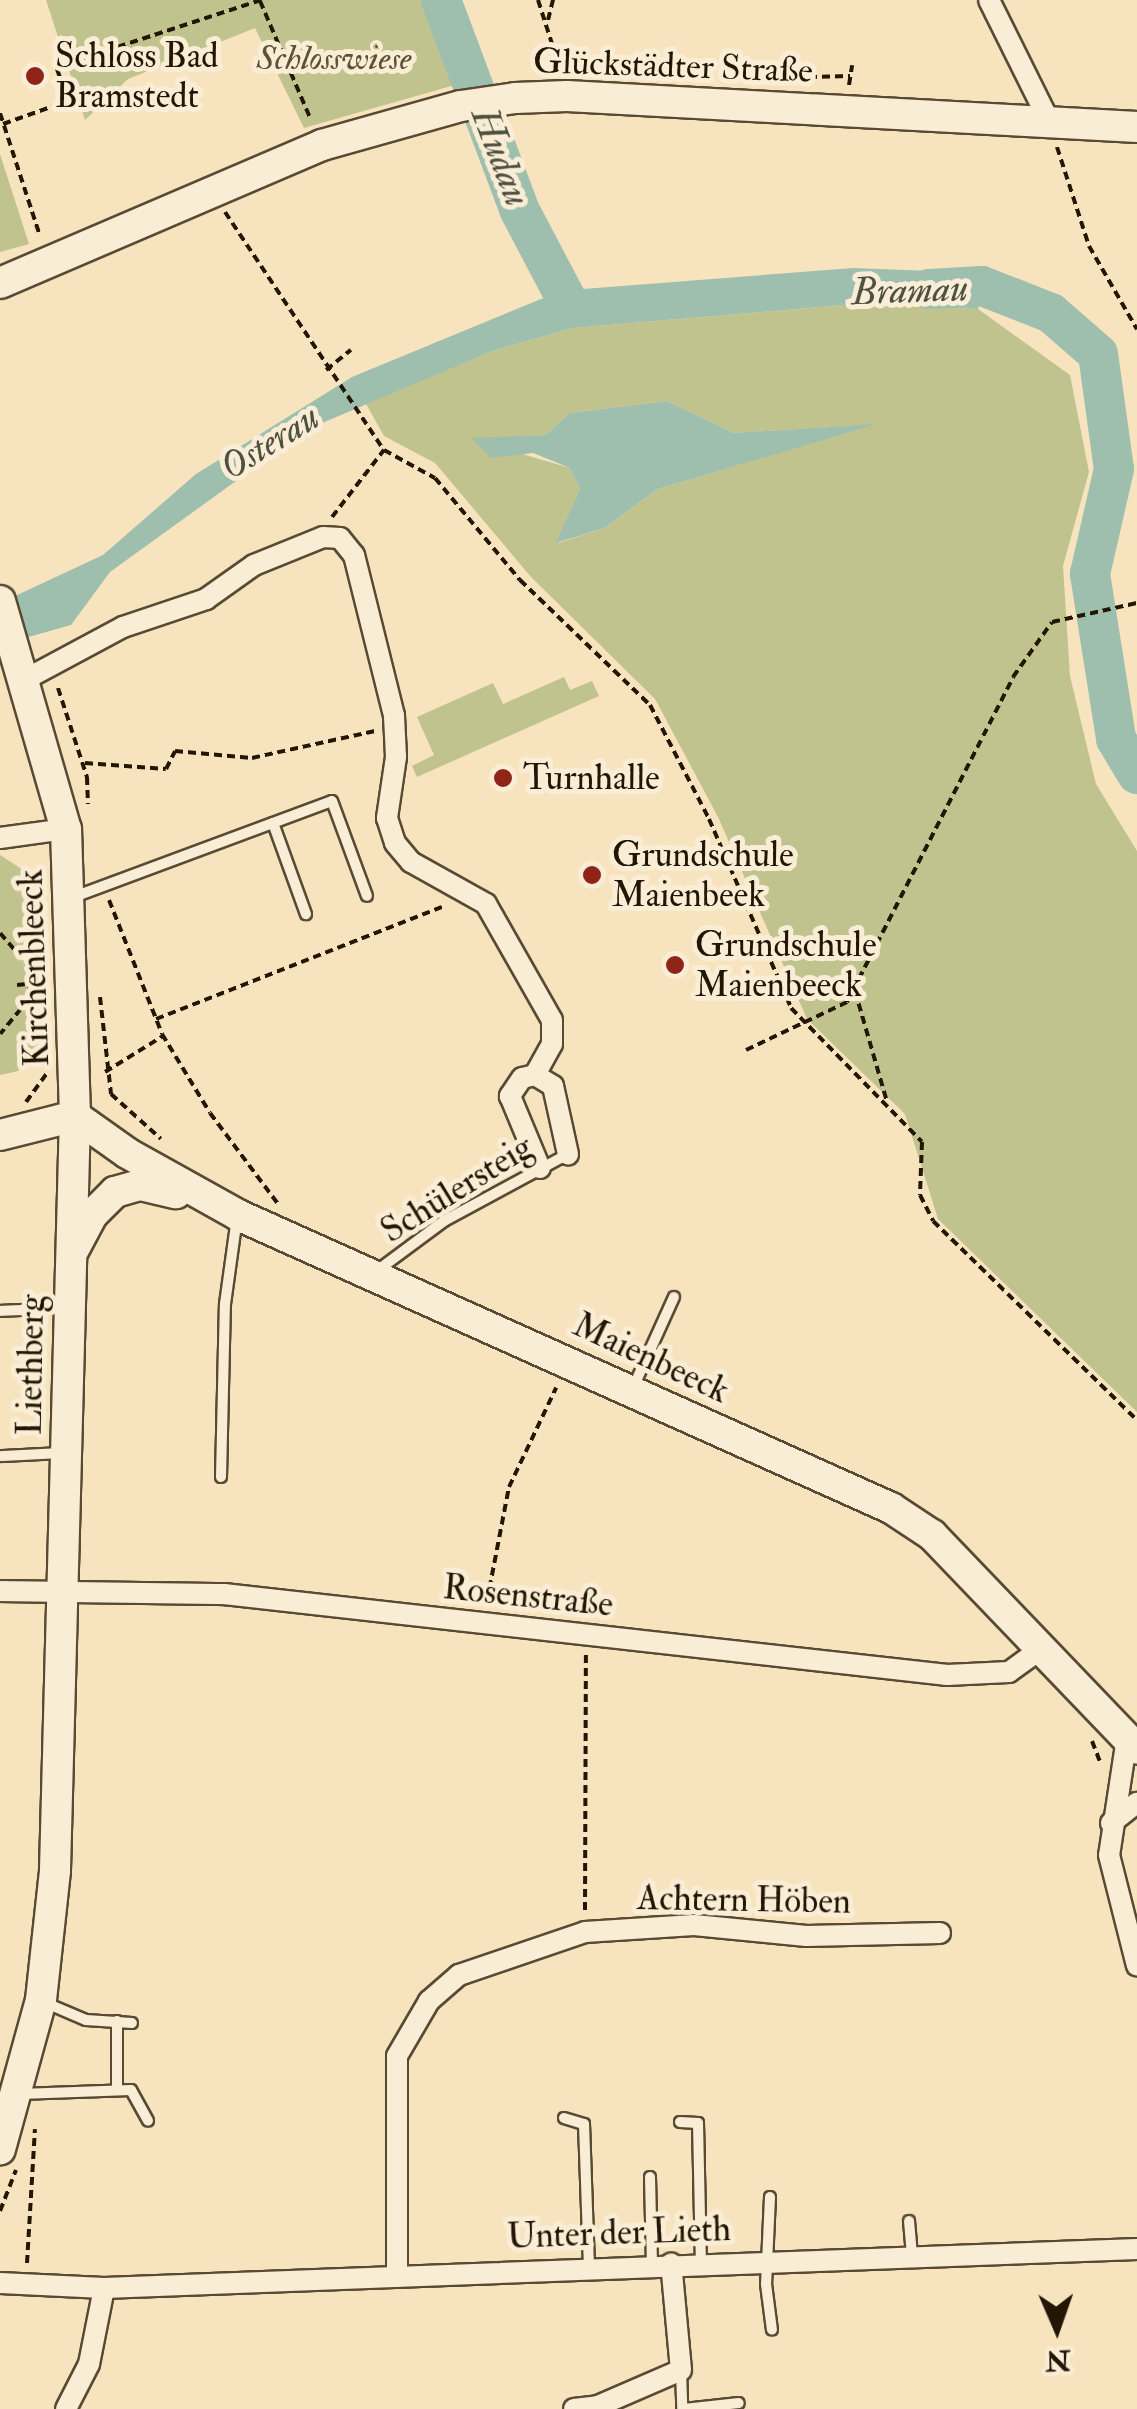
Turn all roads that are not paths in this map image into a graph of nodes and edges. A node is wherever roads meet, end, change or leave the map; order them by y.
1 (989, 0) edge
2 (1048, 119) junction
3 (1137, 126) edge
4 (0, 283) edge
5 (0, 600) edge
6 (39, 674) junction
7 (77, 819) junction
8 (273, 823) junction
9 (0, 838) edge
10 (367, 896) dead end
11 (71, 898) junction
12 (306, 914) dead end
13 (535, 1075) junction
14 (75, 1116) junction
15 (5, 1123) edge
16 (568, 1154) joint
17 (540, 1168) junction
18 (238, 1215) junction
19 (70, 1256) junction
20 (376, 1272) junction
21 (674, 1297) dead end
22 (68, 1308) junction
23 (0, 1311) edge
24 (632, 1391) junction
25 (67, 1453) junction
26 (1, 1456) edge
27 (221, 1476) dead end
28 (0, 1592) edge
29 (64, 1594) junction
30 (1041, 1649) junction
31 (1132, 1744) edge
32 (1137, 1803) edge
33 (1112, 1823) junction
34 (940, 1933) dead end
35 (1137, 1966) edge
36 (41, 2000) junction
37 (117, 2021) junction
38 (132, 2023) dead end
39 (117, 2090) junction
40 (19, 2094) junction
41 (564, 2118) dead end
42 (148, 2121) dead end
43 (680, 2122) dead end
44 (0, 2149) edge
45 (650, 2177) dead end
46 (770, 2197) dead end
47 (909, 2221) dead end
48 (1137, 2249) edge
49 (912, 2256) junction
50 (770, 2260) junction
51 (701, 2262) junction
52 (662, 2263) junction
53 (589, 2266) junction
54 (397, 2277) junction
55 (0, 2283) edge
56 (104, 2288) junction
57 (772, 2330) dead end
58 (681, 2370) junction
59 (739, 2404) dead end
60 (66, 2409) edge
61 (574, 2409) edge
62 (683, 2409) edge

1 - 2 street
2 - 3 street, Glückstädter Straße
2 - 4 street, Glückstädter Straße
5 - 6 street, Kirchenbleeck
6 - 7 street, Kirchenbleeck
6 - 13 street
7 - 9 street
7 - 11 street, Kirchenbleeck
8 - 10 lane
8 - 11 lane
8 - 12 lane
11 - 14 street, Kirchenbleeck
13 - 16 street
13 - 17 street
14 - 15 street
14 - 18 street, Maienbeeck
14 - 19 street, Liethberg
16 - 17 lane, Schülersteig
17 - 20 lane, Schülersteig
18 - 19 street
18 - 20 street, Maienbeeck
18 - 27 lane
19 - 22 street, Liethberg
20 - 24 street, Maienbeeck
21 - 24 lane
22 - 23 lane
22 - 25 street, Liethberg
24 - 30 street, Maienbeeck
25 - 26 lane
25 - 29 street, Liethberg
28 - 29 street, Rosenstraße
29 - 30 street, Rosenstraße
29 - 36 street, Liethberg
30 - 31 street, Maienbeeck
31 - 33 street
32 - 33 street
33 - 35 street
34 - 54 street, Achtern Höben
36 - 37 lane
36 - 40 street, Liethberg
37 - 38 lane
37 - 39 lane
39 - 40 lane
39 - 42 lane
40 - 44 street, Liethberg
41 - 53 lane
43 - 51 lane
45 - 52 lane
46 - 50 lane
47 - 49 lane
48 - 49 street, Unter der Lieth
49 - 50 street, Unter der Lieth
50 - 51 street, Unter der Lieth
50 - 57 lane
51 - 52 street, Unter der Lieth
52 - 53 street, Unter der Lieth
52 - 58 street
53 - 54 street, Unter der Lieth
54 - 56 street, Unter der Lieth
55 - 56 street, Unter der Lieth
56 - 60 street
58 - 61 street
58 - 62 lane
59 - 62 lane

